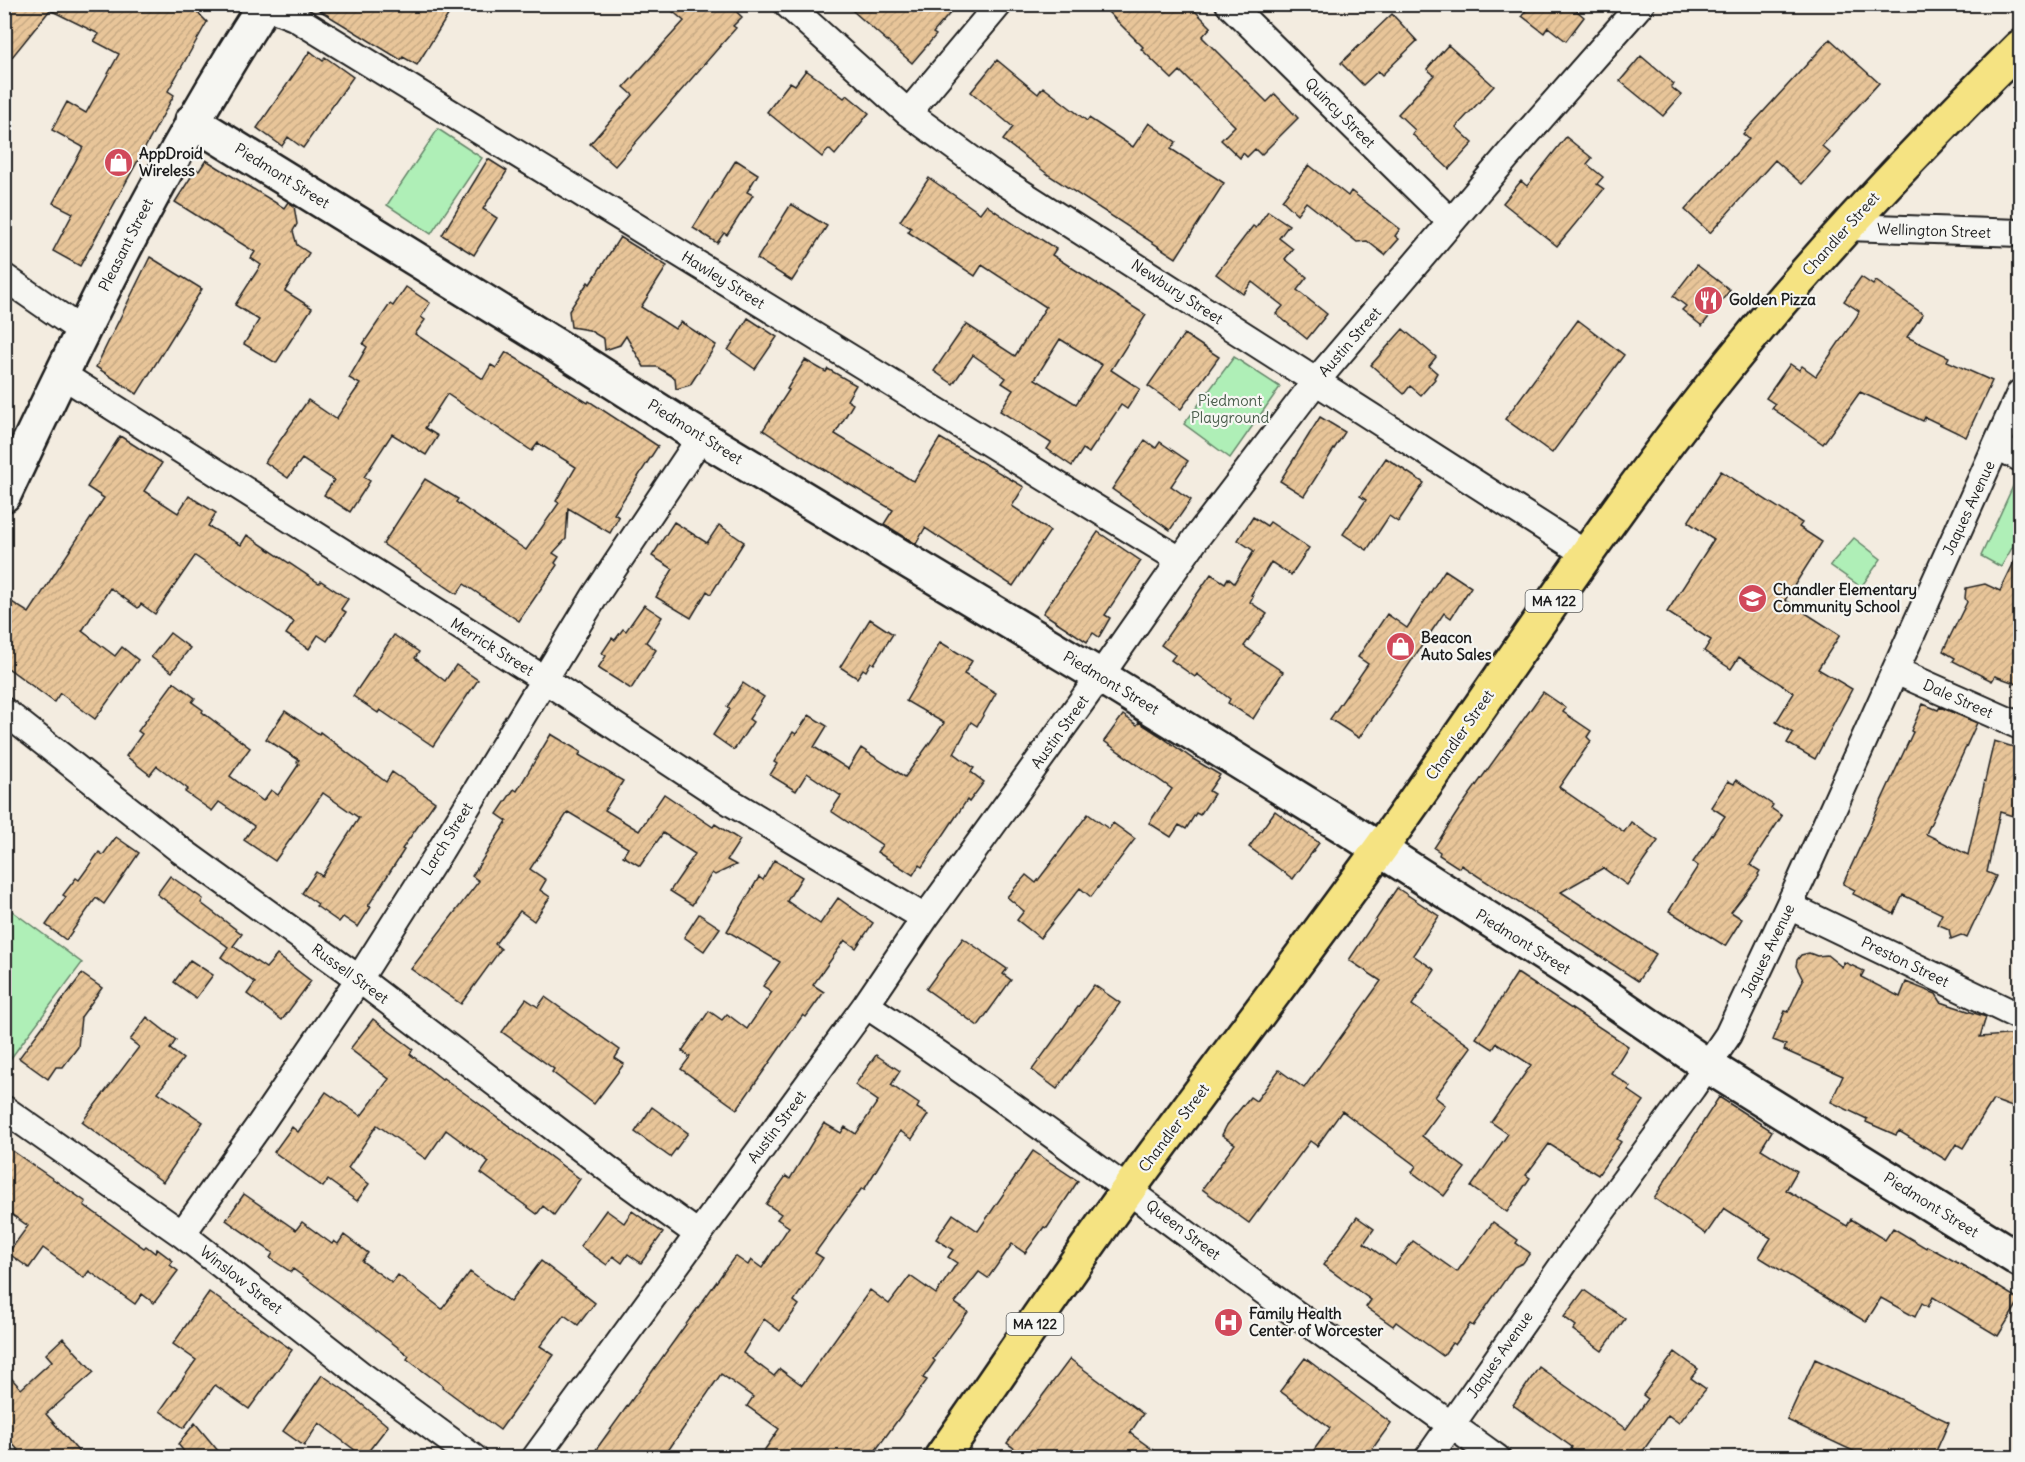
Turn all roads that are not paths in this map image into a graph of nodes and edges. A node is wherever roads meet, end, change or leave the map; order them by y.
1 (787, 4) edge
2 (999, 4) edge
3 (1229, 4) edge
4 (1641, 4) edge
5 (264, 5) edge
6 (2020, 46) edge
7 (908, 113) junction
8 (192, 121) junction
9 (1451, 222) junction
10 (1847, 227) junction
11 (2020, 233) edge
12 (4, 277) edge
13 (82, 331) junction
14 (61, 374) junction
15 (1316, 381) junction
16 (2020, 393) edge
17 (701, 437) junction
18 (1998, 446) junction
19 (2020, 458) edge
20 (4, 495) edge
21 (1586, 554) junction
22 (1180, 560) junction
23 (1896, 671) junction
24 (1100, 676) junction
25 (545, 680) junction
26 (4, 711) edge
27 (2020, 726) edge
28 (1378, 850) junction
29 (1789, 906) junction
30 (925, 918) junction
31 (359, 980) junction
32 (866, 1005) junction
33 (2020, 1017) edge
34 (1708, 1066) junction
35 (4, 1109) edge
36 (1128, 1190) junction
37 (182, 1234) junction
38 (698, 1234) junction
39 (2020, 1260) edge
40 (1451, 1425) junction
41 (474, 1458) edge
42 (535, 1458) edge
43 (941, 1458) edge
44 (1428, 1458) edge
45 (1497, 1458) edge

1 - 7 street, Newbury Street
2 - 7 street
3 - 9 street, Quincy Street
4 - 9 street, Austin Street
5 - 8 street, Pleasant Street
5 - 22 street, Hawley Street
6 - 10 main road, Chandler Street / MA 122
7 - 15 street, Newbury Street
8 - 13 street, Pleasant Street
8 - 17 street, Piedmont Street
9 - 15 street, Austin Street
10 - 11 street, Wellington Street
10 - 21 main road, Chandler Street / MA 122
12 - 13 street
13 - 14 street, Pleasant Street
14 - 20 street, Pleasant Street
14 - 25 street, Merrick Street
15 - 21 street, Newbury Street
15 - 22 street, Austin Street
16 - 18 street, Jaques Avenue
17 - 24 street, Piedmont Street
17 - 25 street, Larch Street
18 - 19 street
18 - 23 street, Jaques Avenue
21 - 28 main road, Chandler Street / MA 122
22 - 24 street, Austin Street
23 - 27 street, Dale Street
23 - 29 street, Jaques Avenue
24 - 28 street, Piedmont Street
24 - 30 street, Austin Street
25 - 30 street, Merrick Street
25 - 31 street, Larch Street
26 - 31 street, Russell Street
28 - 34 street, Piedmont Street
28 - 36 main road, Chandler Street / MA 122
29 - 33 street, Preston Street
29 - 34 street, Jaques Avenue
30 - 32 street, Austin Street
31 - 37 street, Larch Street
31 - 38 street, Russell Street
32 - 36 street, Queen Street
32 - 38 street, Austin Street
34 - 39 street, Piedmont Street
34 - 40 street, Jaques Avenue
35 - 37 street, Winslow Street
36 - 40 street, Queen Street
36 - 43 main road, Chandler Street / MA 122
37 - 41 street, Winslow Street
38 - 42 street, Austin Street
40 - 44 street, Jaques Avenue
40 - 45 street, Queen Street

